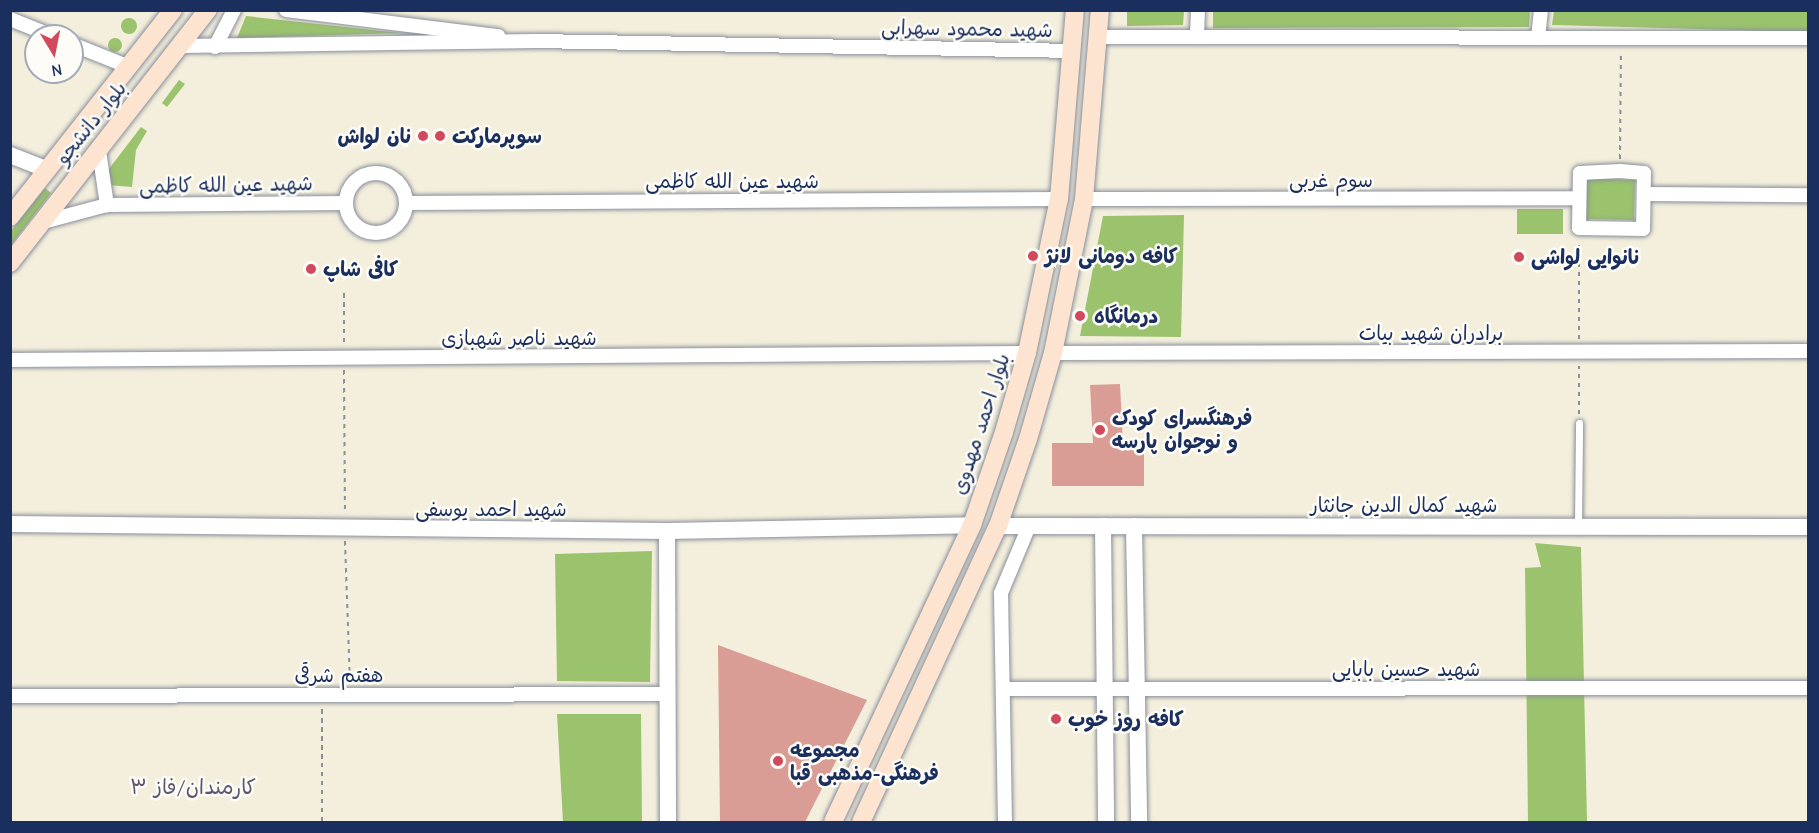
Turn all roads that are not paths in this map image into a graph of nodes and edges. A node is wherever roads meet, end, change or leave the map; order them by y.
1 (173, 10) edge
2 (208, 10) edge
3 (234, 10) edge
4 (286, 10) edge
5 (1075, 10) edge
6 (1100, 10) edge
7 (1198, 10) edge
8 (1541, 10) edge
9 (10, 19) edge
10 (411, 24) junction
11 (24, 25) edge
12 (1099, 37) junction
13 (1197, 37) junction
14 (1538, 38) junction
15 (1809, 38) edge
16 (535, 40) junction
17 (180, 46) junction
18 (215, 46) junction
19 (409, 46) junction
20 (84, 49) edge
21 (1074, 51) junction
22 (129, 67) junction
23 (99, 151) junction
24 (10, 155) edge
25 (48, 170) junction
26 (72, 182) junction
27 (1645, 194) junction
28 (1809, 195) edge
29 (1579, 198) junction
30 (1059, 199) junction
31 (1084, 199) junction
32 (345, 203) junction
33 (406, 203) junction
34 (107, 205) junction
35 (10, 217) edge
36 (43, 222) junction
37 (10, 263) edge
38 (1809, 351) edge
39 (1053, 353) junction
40 (1027, 354) junction
41 (10, 360) edge
42 (1579, 423) road end
43 (10, 524) edge
44 (972, 525) junction
45 (999, 526) junction
46 (1029, 526) junction
47 (1103, 526) junction
48 (1134, 526) junction
49 (1578, 527) junction
50 (1809, 527) edge
51 (667, 531) junction
52 (1809, 688) edge
53 (1003, 689) junction
54 (1105, 690) junction
55 (1137, 690) junction
56 (667, 694) junction
57 (10, 696) edge
58 (668, 822) edge
59 (833, 822) edge
60 (861, 822) edge
61 (1005, 822) edge
62 (1106, 822) edge
63 (1139, 822) edge

1 - 22 main road, بلوار دانشجو
2 - 17 main road, بلوار دانشجو
3 - 18 street
4 - 10 street, شهید محمود سهرابی
5 - 21 main road, بلوار احمد مهدوی
6 - 12 main road
7 - 13 street
8 - 14 street
9 - 11 street
10 - 16 street, شهید محمود سهرابی
10 - 19 street
12 - 13 street
12 - 31 main road
13 - 14 street
14 - 15 street
16 - 19 street, شهید محمود سهرابی
16 - 21 street, شهید محمود سهرابی
17 - 18 street, شهید محمود سهرابی
17 - 23 main road, بلوار دانشجو
18 - 19 street, شهید محمود سهرابی
20 - 22 street
21 - 30 main road, بلوار احمد مهدوی
22 - 25 main road, بلوار دانشجو
23 - 26 main road, بلوار دانشجو
23 - 34 street
24 - 25 street
25 - 26 main road
25 - 35 main road, بلوار دانشجو
26 - 36 main road, بلوار دانشجو
27 - 28 street
27 - 29 street
27 - 29 street
29 - 31 street, سوم غربی
30 - 31 main road
30 - 33 street, شهید عین الله کاظمی
30 - 40 main road, بلوار احمد مهدوی
31 - 39 main road
32 - 33 street
32 - 33 street
32 - 34 street, شهید عین الله کاظمی
34 - 36 street, شهید عین الله کاظمی
36 - 37 main road, بلوار دانشجو
38 - 39 street, برادران شهید بیات
39 - 45 main road
40 - 41 street, شهید ناصر شهبازی
40 - 44 main road, بلوار احمد مهدوی
42 - 49 lane
43 - 51 street, شهید احمد یوسفی
44 - 45 main road
44 - 51 street, شهید احمد یوسفی
44 - 59 main road, بلوار احمد مهدوی
45 - 46 street, شهید کمال الدین جانثار
45 - 60 main road
46 - 47 street, شهید کمال الدین جانثار
46 - 53 street
47 - 48 street, شهید کمال الدین جانثار
47 - 54 street
48 - 49 street, شهید کمال الدین جانثار
48 - 55 street
49 - 50 street, شهید کمال الدین جانثار
51 - 56 street
52 - 55 street, شهید حسین بابایی
53 - 54 street, شهید حسین بابایی
53 - 61 street
54 - 55 street, شهید حسین بابایی
54 - 62 street
55 - 63 street
56 - 57 street, هفتم شرقی
56 - 58 street

